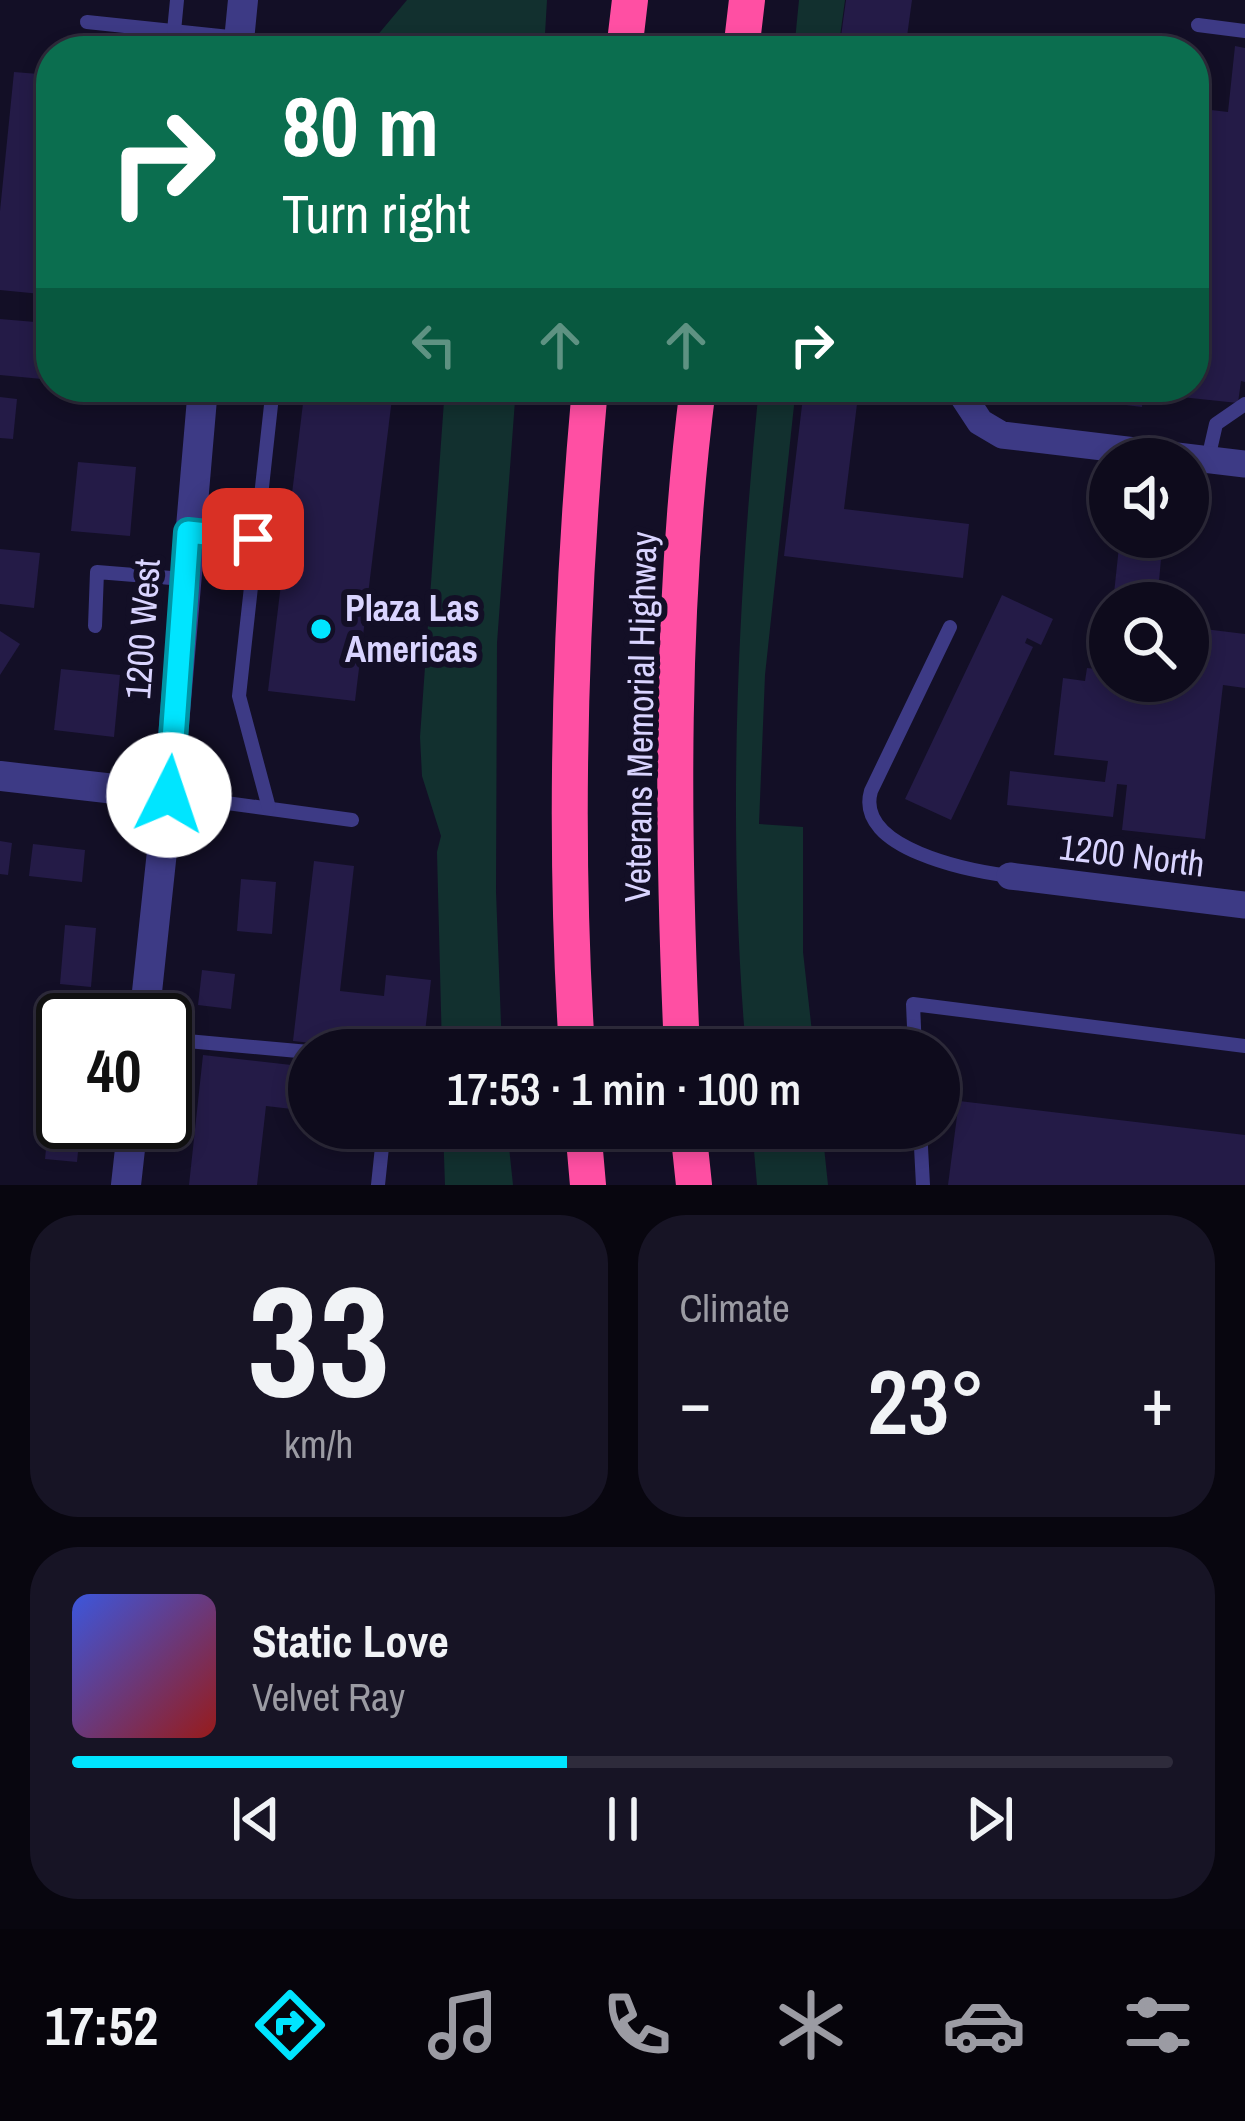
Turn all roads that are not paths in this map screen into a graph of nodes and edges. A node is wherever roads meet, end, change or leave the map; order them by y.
1 (178, 0) edge
2 (244, 0) edge
3 (630, 0) edge
4 (747, 0) edge
5 (87, 22) dead end
6 (1198, 25) dead end
7 (1245, 31) edge
8 (174, 32) junction
9 (194, 36) edge
10 (240, 36) edge
11 (626, 36) edge
12 (743, 36) edge
13 (201, 402) edge
14 (271, 402) edge
15 (589, 402) edge
16 (697, 402) edge
17 (967, 402) edge
18 (1245, 404) edge
19 (1089, 446) edge
20 (1209, 456) edge
21 (1209, 460) edge
22 (1245, 464) edge
23 (188, 532) junction
24 (253, 539) junction
25 (184, 579) junction
26 (95, 626) dead end
27 (950, 627) dead end
28 (0, 776) edge
29 (169, 795) junction
30 (269, 808) junction
31 (352, 820) dead end
32 (1010, 876) joint
33 (1245, 905) edge
34 (147, 993) edge
35 (577, 1029) edge
36 (682, 1029) edge
37 (915, 1029) edge
38 (192, 1041) edge
39 (1245, 1046) edge
40 (288, 1050) edge
41 (130, 1149) edge
42 (382, 1149) edge
43 (585, 1149) edge
44 (690, 1149) edge
45 (921, 1149) edge
46 (126, 1185) edge
47 (378, 1185) edge
48 (588, 1185) edge
49 (694, 1185) edge
50 (923, 1185) edge

1 - 8 lane
2 - 10 street
3 - 11 highway
4 - 12 highway
5 - 8 lane
6 - 7 lane
8 - 9 lane
13 - 23 street, 1200 West
14 - 24 lane
15 - 35 highway, Veterans Memorial Highway
16 - 36 highway, Veterans Memorial Highway
17 - 19 street
18 - 20 lane
21 - 22 street
23 - 24 lane
23 - 25 street, 1200 West
24 - 30 lane
25 - 26 lane
25 - 29 street, 1200 West
27 - 32 lane
28 - 29 street
29 - 30 lane
29 - 34 street, 1200 West
30 - 31 lane
32 - 33 street, 1200 North
37 - 39 lane
38 - 40 lane
41 - 46 street
42 - 47 lane
43 - 48 highway
44 - 49 highway
45 - 50 lane

